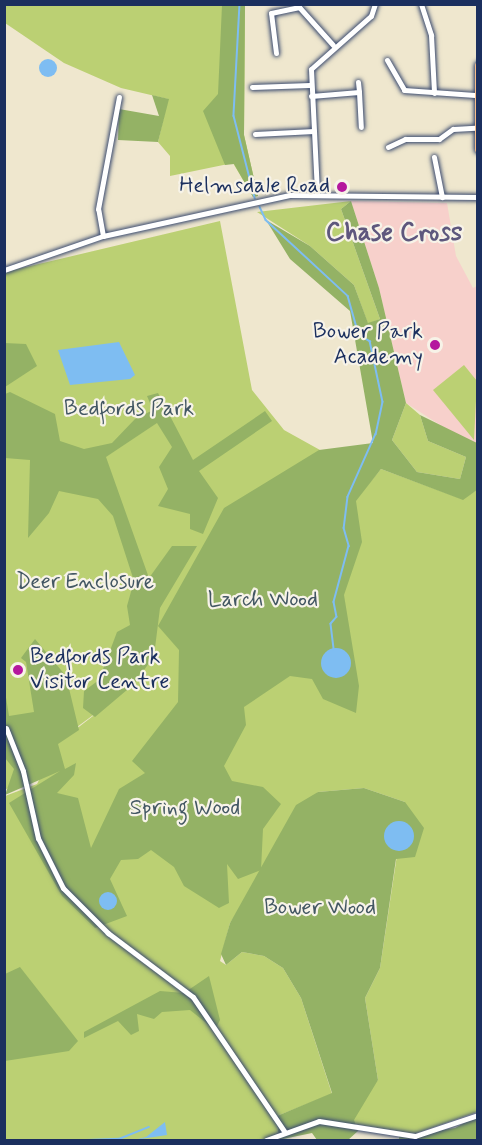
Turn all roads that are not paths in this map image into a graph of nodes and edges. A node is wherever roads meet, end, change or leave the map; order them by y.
1 (270, 4) edge
2 (375, 4) edge
3 (421, 4) edge
4 (272, 13) junction
5 (333, 45) junction
6 (276, 53) dead end
7 (387, 60) dead end
8 (477, 65) edge
9 (358, 82) dead end
10 (310, 85) junction
11 (252, 87) dead end
12 (359, 92) junction
13 (434, 93) junction
14 (476, 95) junction
15 (311, 96) junction
16 (119, 97) dead end
17 (361, 127) dead end
18 (475, 128) junction
19 (314, 130) junction
20 (255, 134) dead end
21 (390, 144) dead end
22 (477, 149) edge
23 (434, 157) dead end
24 (317, 192) junction
25 (442, 197) junction
26 (477, 197) edge
27 (103, 236) junction
28 (4, 270) edge
29 (6, 728) edge
30 (477, 1114) edge
31 (284, 1131) junction
32 (266, 1140) edge

1 - 4 street
2 - 5 street
3 - 13 street
4 - 5 street
4 - 6 street
5 - 10 street
7 - 13 street
8 - 14 main road
9 - 12 street
10 - 11 street
10 - 15 street
12 - 15 street
12 - 17 street
13 - 14 street
14 - 18 main road
15 - 19 street
16 - 27 street
18 - 21 street
18 - 22 main road
19 - 20 street
19 - 24 street
23 - 25 street
24 - 25 street
24 - 27 street
25 - 26 street
27 - 28 street
29 - 31 street
30 - 31 street
31 - 32 street

